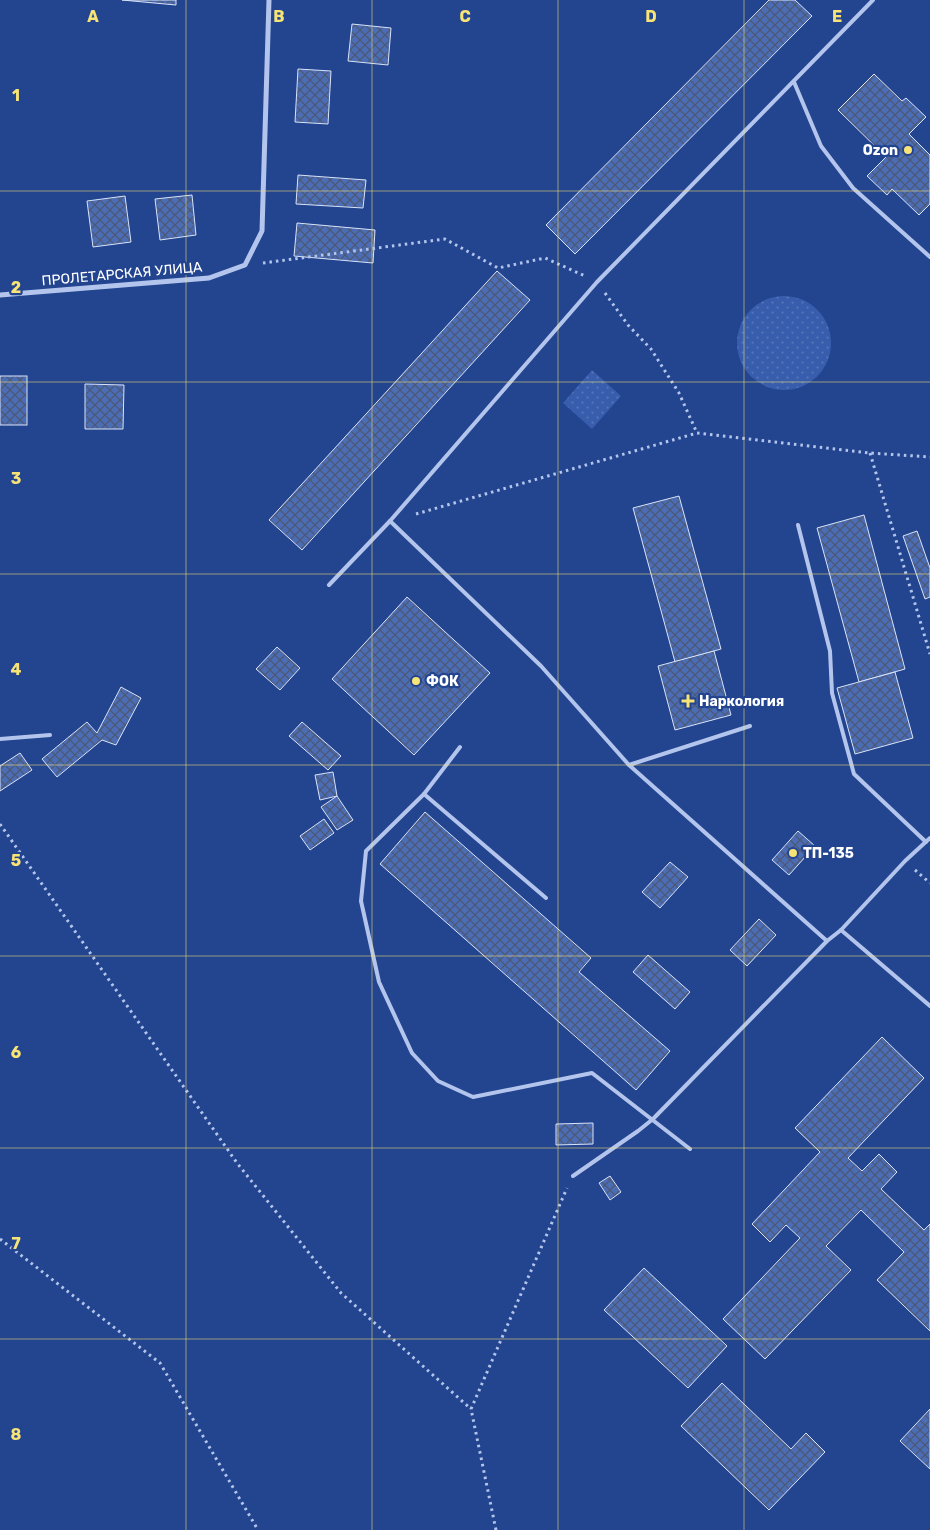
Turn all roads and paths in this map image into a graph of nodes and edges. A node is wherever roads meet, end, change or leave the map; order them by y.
1 (269, 0) edge
2 (873, 0) edge
3 (794, 82) junction
4 (446, 239) dead end
5 (930, 257) edge
6 (245, 265) junction
7 (0, 295) edge
8 (870, 453) junction
9 (930, 458) edge
10 (390, 521) junction
11 (798, 525) dead end
12 (329, 585) dead end
13 (930, 654) edge
14 (750, 726) dead end
15 (50, 735) dead end
16 (0, 739) edge
17 (460, 747) dead end
18 (629, 765) junction
19 (424, 794) junction
20 (0, 824) edge
21 (930, 838) edge
22 (926, 842) junction
23 (905, 861) junction
24 (930, 883) edge
25 (546, 898) dead end
26 (841, 930) junction
27 (827, 941) junction
28 (930, 1006) edge
29 (652, 1119) junction
30 (690, 1149) dead end
31 (573, 1176) joint
32 (0, 1239) edge
33 (471, 1409) junction
34 (258, 1530) edge
35 (496, 1530) edge

1 - 6 street
2 - 3 lane
3 - 5 lane
3 - 10 lane
4 - 6 path
6 - 7 street, ПРОЛЕТАРСКАЯ УЛИЦА
8 - 9 path
8 - 10 path
8 - 13 path
10 - 12 lane
10 - 18 lane
11 - 22 lane
14 - 18 lane
15 - 16 lane
17 - 19 lane
18 - 27 lane
19 - 25 lane
19 - 29 lane
20 - 33 path
21 - 22 lane
22 - 23 lane
23 - 24 path
23 - 26 lane
26 - 27 lane
26 - 28 lane
27 - 29 lane
29 - 30 lane
29 - 31 lane
31 - 33 path
32 - 34 path
33 - 35 path

